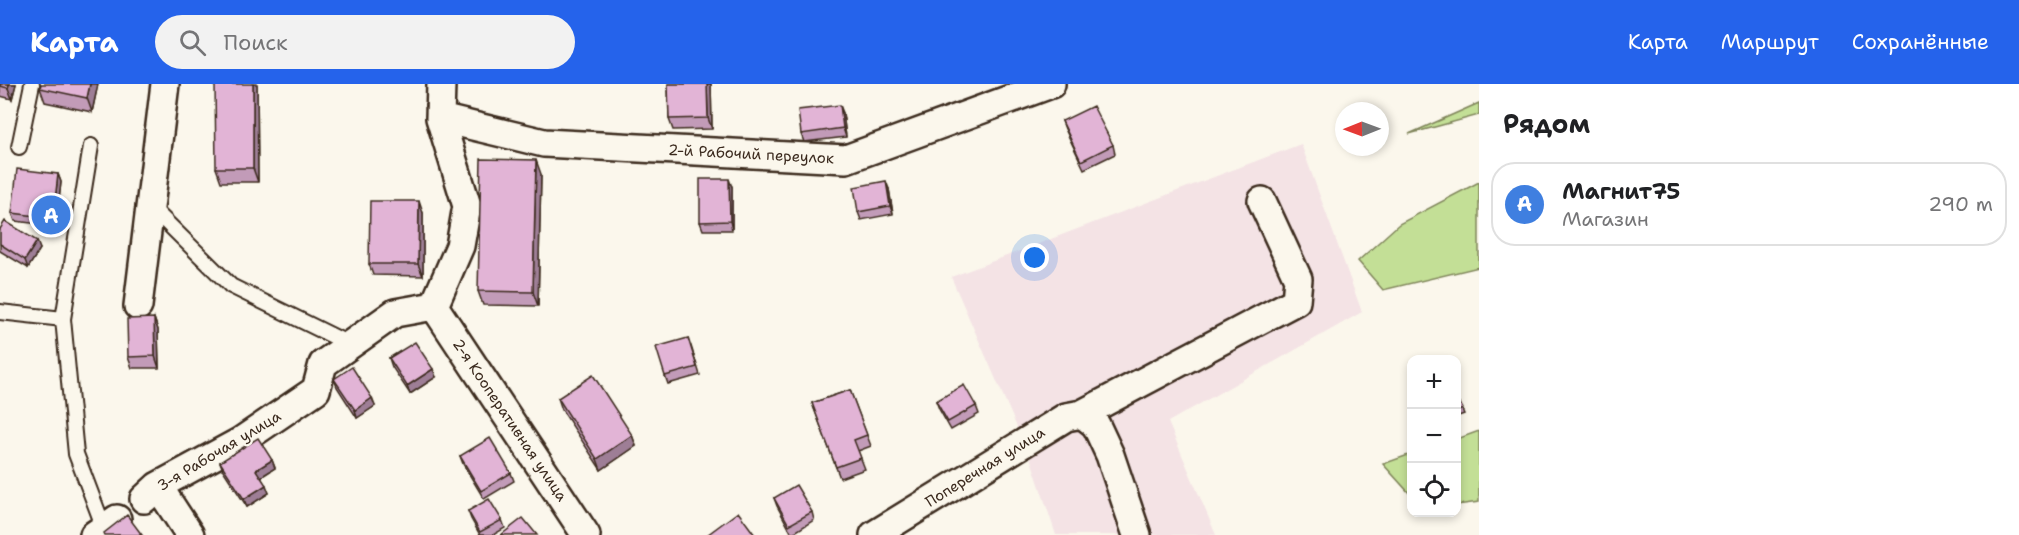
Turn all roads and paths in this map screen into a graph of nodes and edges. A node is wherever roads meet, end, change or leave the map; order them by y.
1 (32, 84) edge
2 (165, 84) edge
3 (441, 84) edge
4 (1050, 84) edge
5 (441, 118) junction
6 (91, 146) dead end
7 (19, 147) dead end
8 (1262, 201) dead end
9 (150, 206) junction
10 (138, 306) dead end
11 (434, 306) junction
12 (0, 312) edge
13 (63, 320) junction
14 (351, 345) junction
15 (1074, 416) junction
16 (105, 527) edge
17 (190, 535) edge
18 (586, 535) edge
19 (874, 535) edge
20 (1137, 535) edge

1 - 7 lane
2 - 9 street
3 - 5 street
4 - 5 street, 2-й Рабочий переулок
5 - 11 street
6 - 13 lane
8 - 15 street, Поперечная улица
9 - 10 street
9 - 14 lane
11 - 14 street, 3-я Рабочая улица
11 - 18 street, 2-я Кооперативная улица
12 - 13 lane
13 - 16 lane
14 - 17 street, 3-я Рабочая улица
15 - 19 street, Поперечная улица
15 - 20 street

